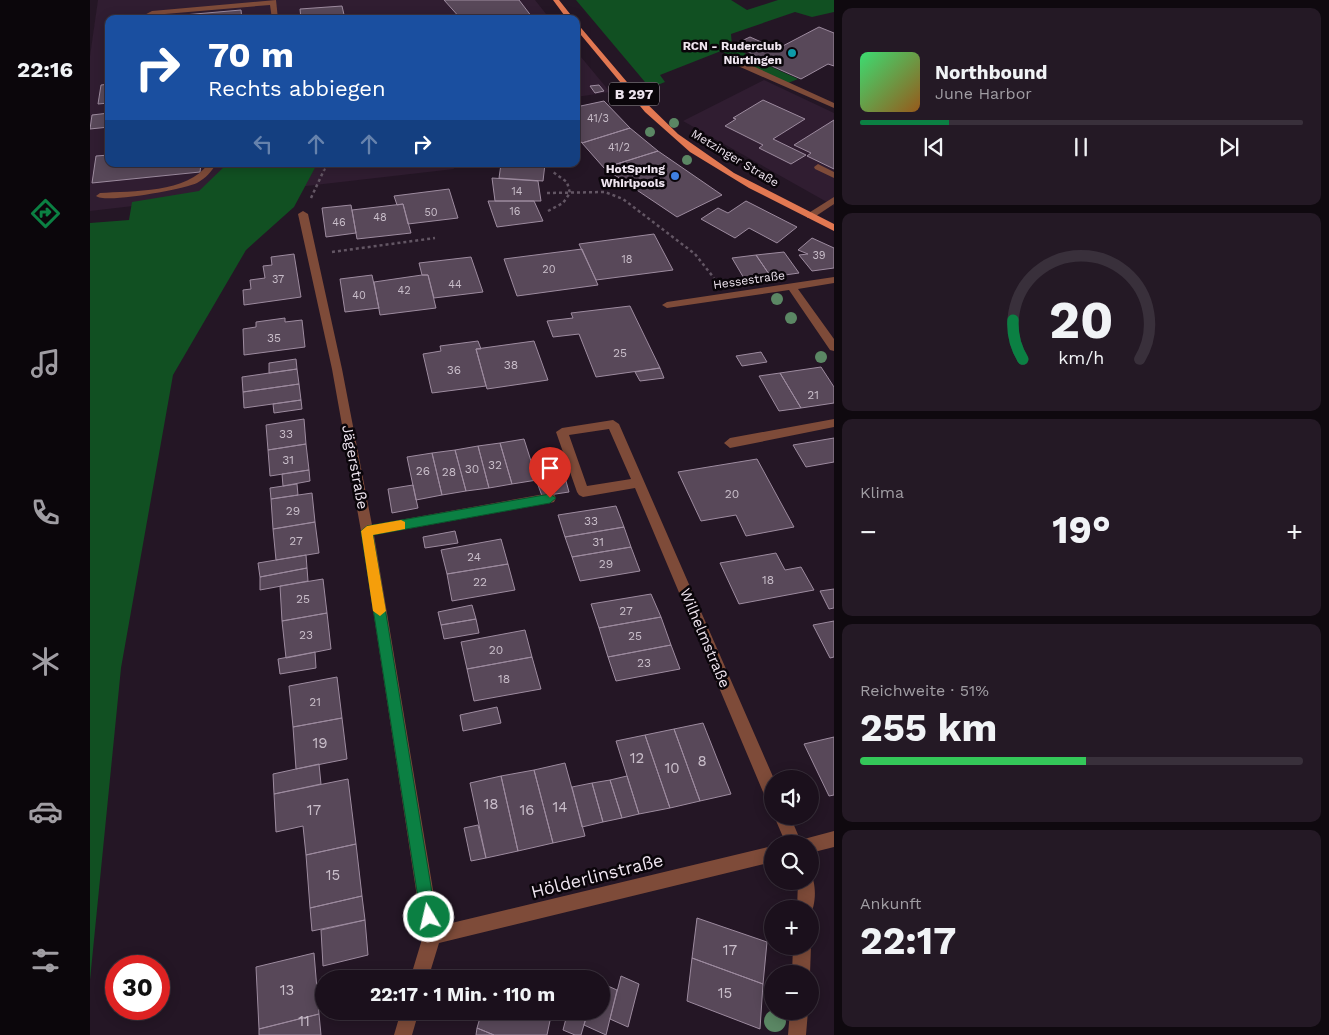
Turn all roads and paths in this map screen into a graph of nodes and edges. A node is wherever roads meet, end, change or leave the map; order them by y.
1 (556, 0) edge
2 (273, 1) edge
3 (148, 15) edge
4 (275, 15) edge
5 (569, 15) edge
6 (580, 29) edge
7 (741, 64) dead end
8 (834, 106) edge
9 (211, 167) edge
10 (326, 167) edge
11 (818, 167) dead end
12 (553, 172) dead end
13 (834, 175) edge
14 (547, 193) dead end
15 (570, 193) junction
16 (100, 196) dead end
17 (834, 200) edge
18 (548, 211) dead end
19 (303, 214) joint
20 (810, 216) junction
21 (834, 228) edge
22 (435, 238) dead end
23 (312, 254) junction
24 (834, 280) edge
25 (792, 286) junction
26 (728, 296) junction
27 (667, 305) dead end
28 (834, 347) edge
29 (834, 424) edge
30 (730, 443) dead end
31 (638, 483) junction
32 (550, 498) dead end
33 (367, 531) junction
34 (764, 775) edge
35 (834, 839) edge
36 (819, 843) edge
37 (764, 856) edge
38 (432, 936) junction
39 (422, 970) edge
40 (407, 1020) edge
41 (798, 1020) edge
42 (403, 1035) edge
43 (797, 1035) edge

1 - 5 main road
2 - 3 street
2 - 4 street
6 - 20 main road, Metzinger Straße / B 297
7 - 8 street
9 - 16 street
10 - 19 path
11 - 13 street
12 - 15 path
14 - 15 path
15 - 18 path
15 - 26 path
17 - 20 street
19 - 23 street, Jägerstraße
20 - 21 main road, Metzinger Straße / B 297
22 - 23 path
23 - 33 street, Jägerstraße
24 - 25 street, Hessestraße
25 - 26 street, Hessestraße
25 - 28 street
26 - 27 street, Hessestraße
29 - 30 street
31 - 31 street, Wilhelmstraße
31 - 34 street, Wilhelmstraße
32 - 33 street
33 - 38 street, Jägerstraße
35 - 36 street
37 - 38 street, Hölderlinstraße
38 - 39 street, Jägerstraße
40 - 42 street
41 - 43 street

